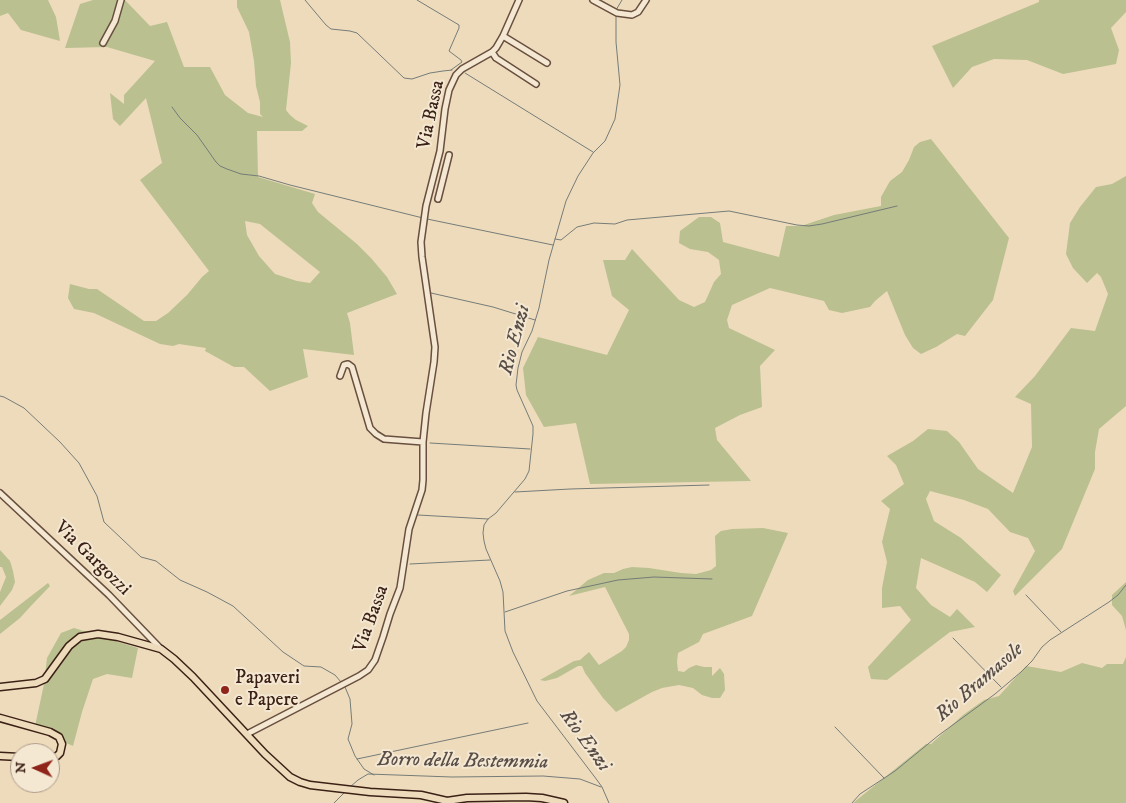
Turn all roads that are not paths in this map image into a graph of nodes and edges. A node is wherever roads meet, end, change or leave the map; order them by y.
1 (122, 0) edge
2 (519, 0) edge
3 (593, 0) edge
4 (646, 0) edge
5 (503, 36) junction
6 (103, 43) dead end
7 (492, 52) junction
8 (547, 63) dead end
9 (536, 84) dead end
10 (449, 155) dead end
11 (434, 174) junction
12 (443, 177) junction
13 (438, 199) dead end
14 (340, 376) dead end
15 (423, 442) junction
16 (0, 493) edge
17 (161, 649) junction
18 (0, 687) edge
19 (0, 718) edge
20 (247, 734) junction
21 (60, 753) edge
22 (448, 802) edge
23 (564, 803) edge

1 - 6 street
2 - 5 street, Via Bassa
3 - 4 street
5 - 7 street, Via Bassa
5 - 8 street
7 - 9 street
7 - 11 street, Via Bassa
10 - 12 street, Via Bassa
11 - 12 street, Via Bassa
11 - 15 street, Via Bassa
12 - 13 street, Via Bassa
14 - 15 street
15 - 20 street, Via Bassa
16 - 17 street, Via Gargozzi
17 - 18 main road
17 - 20 main road
19 - 21 main road
20 - 22 main road
22 - 23 main road

